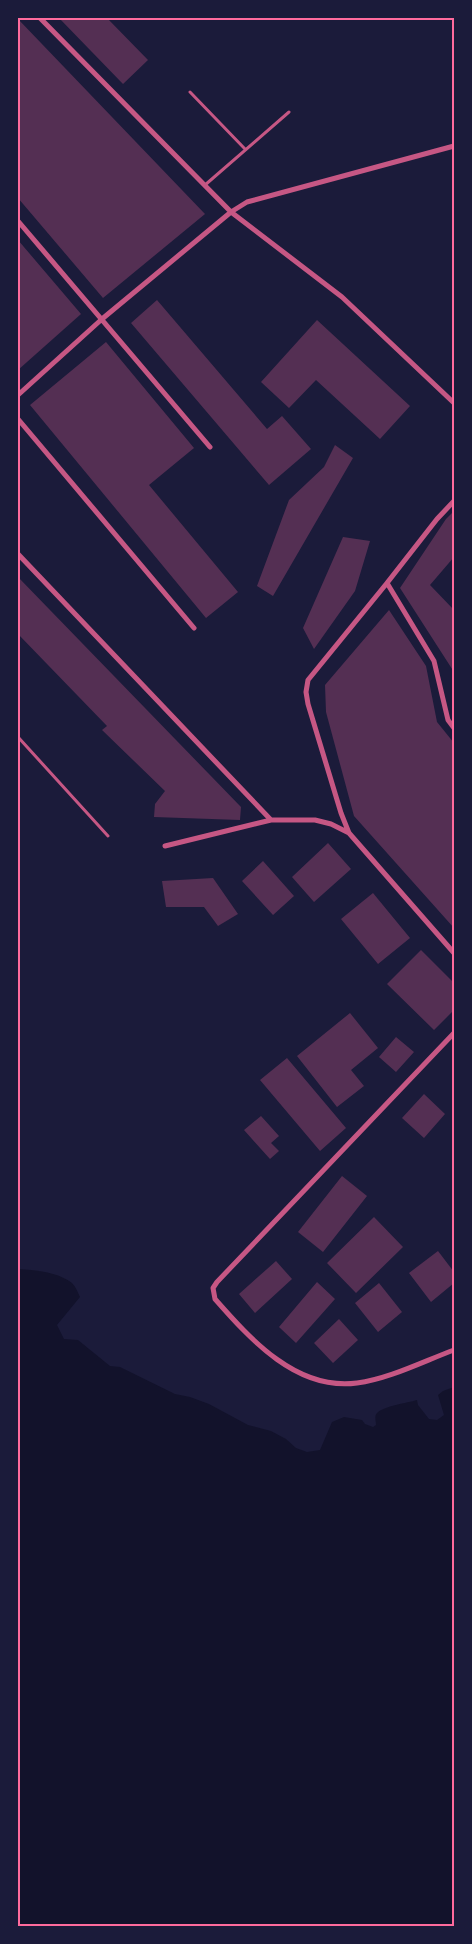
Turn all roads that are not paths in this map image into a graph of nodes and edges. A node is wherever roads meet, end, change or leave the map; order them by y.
1 (40, 18) edge
2 (190, 92) dead end
3 (289, 112) dead end
4 (454, 146) edge
5 (246, 150) junction
6 (205, 186) junction
7 (231, 212) junction
8 (18, 221) edge
9 (102, 320) junction
10 (18, 395) edge
11 (454, 403) edge
12 (18, 419) edge
13 (210, 447) dead end
14 (454, 501) edge
15 (18, 554) edge
16 (387, 583) junction
17 (194, 628) dead end
18 (454, 728) edge
19 (18, 737) edge
20 (271, 820) junction
21 (349, 833) junction
22 (108, 836) dead end
23 (165, 846) dead end
24 (454, 953) edge
25 (454, 1033) edge
26 (454, 1350) edge

1 - 6 street
2 - 5 lane
3 - 5 lane
4 - 7 street
5 - 6 lane
6 - 7 street
7 - 9 street
7 - 11 street
8 - 9 street
9 - 10 street
9 - 13 street
12 - 17 street
14 - 16 street
15 - 20 street
16 - 18 street
16 - 21 street
19 - 22 lane
20 - 21 street
20 - 23 street
21 - 24 street
25 - 26 street

